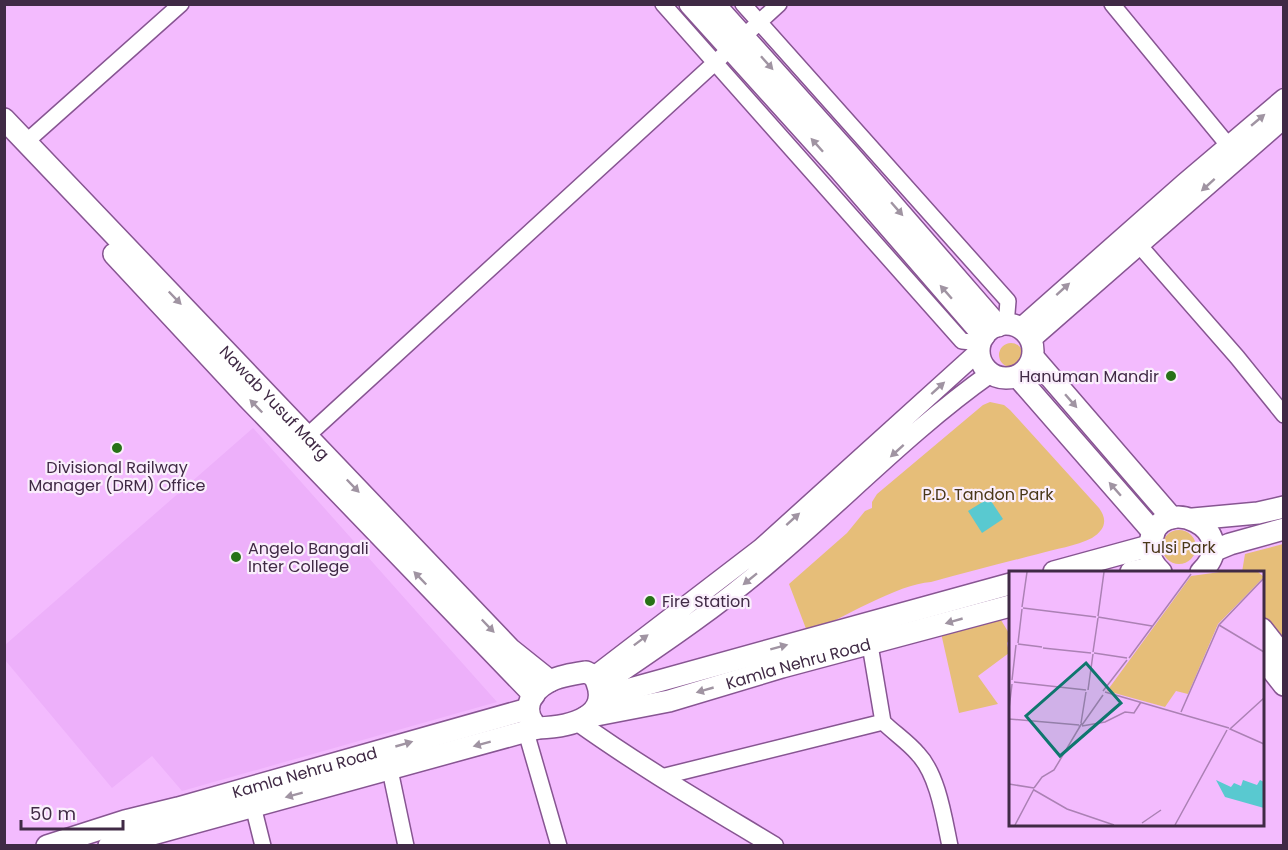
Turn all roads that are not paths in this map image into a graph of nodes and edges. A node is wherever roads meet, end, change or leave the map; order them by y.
1 (181, 4) edge
2 (663, 4) edge
3 (690, 4) edge
4 (714, 4) edge
5 (743, 4) edge
6 (779, 4) edge
7 (1112, 4) edge
8 (759, 22) junction
9 (729, 49) junction
10 (1284, 98) edge
11 (4, 119) edge
12 (1284, 119) edge
13 (4, 137) edge
14 (27, 142) junction
15 (1228, 145) junction
16 (1139, 245) junction
17 (1004, 338) junction
18 (991, 373) junction
19 (1017, 376) junction
20 (1284, 415) edge
21 (306, 437) junction
22 (1284, 507) edge
23 (1172, 518) junction
24 (1193, 519) junction
25 (1284, 529) edge
26 (1155, 555) edge
27 (1211, 564) edge
28 (1065, 571) edge
29 (1134, 571) edge
30 (1009, 584) edge
31 (1009, 607) edge
32 (1264, 630) edge
33 (870, 645) junction
34 (1284, 657) edge
35 (1264, 658) edge
36 (550, 681) junction
37 (1284, 685) edge
38 (598, 686) junction
39 (531, 702) junction
40 (582, 719) junction
41 (883, 722) junction
42 (532, 730) junction
43 (390, 770) junction
44 (661, 777) junction
45 (253, 806) junction
46 (96, 838) edge
47 (47, 846) edge
48 (109, 846) edge
49 (264, 846) edge
50 (406, 846) edge
51 (559, 846) edge
52 (774, 846) edge
53 (950, 846) edge

1 - 14 street
2 - 9 street
3 - 9 main road
4 - 9 main road
5 - 8 street
6 - 8 street
7 - 15 street
8 - 9 street
8 - 17 street
9 - 17 main road
9 - 21 street
15 -> 10 street
11 - 14 main road, Nawab Yusuf Marg
12 -> 16 street
39 -> 13 main road
14 -> 21 main road, Nawab Yusuf Marg
17 -> 15 street
16 - 17 street
16 - 20 street
17 - 18 main road
17 - 19 main road
17 -> 23 main road
38 -> 17 street
18 - 19 main road
18 -> 38 street
26 -> 19 main road
21 -> 36 main road, Nawab Yusuf Marg
22 - 24 main road
23 - 24 main road
23 - 26 main road
24 - 27 main road
25 - 27 main road
26 - 28 main road
26 - 29 main road
38 -> 30 main road, Kamla Nehru Road
31 -> 33 main road, Kamla Nehru Road
32 - 34 main road
33 -> 40 main road, Kamla Nehru Road
33 - 41 street
35 - 37 main road
36 - 38 main road, Kamla Nehru Road
36 - 39 main road
38 - 40 main road
39 - 42 main road
46 -> 39 main road, Kamla Nehru Road
40 - 42 main road, Kamla Nehru Road
40 - 44 street
41 - 44 street
41 - 53 street
42 -> 43 main road, Kamla Nehru Road
42 - 51 street
43 -> 45 main road, Kamla Nehru Road
43 - 50 street
44 - 52 street
45 - 48 main road, Kamla Nehru Road
45 - 49 street
46 - 47 main road, Kamla Nehru Road

